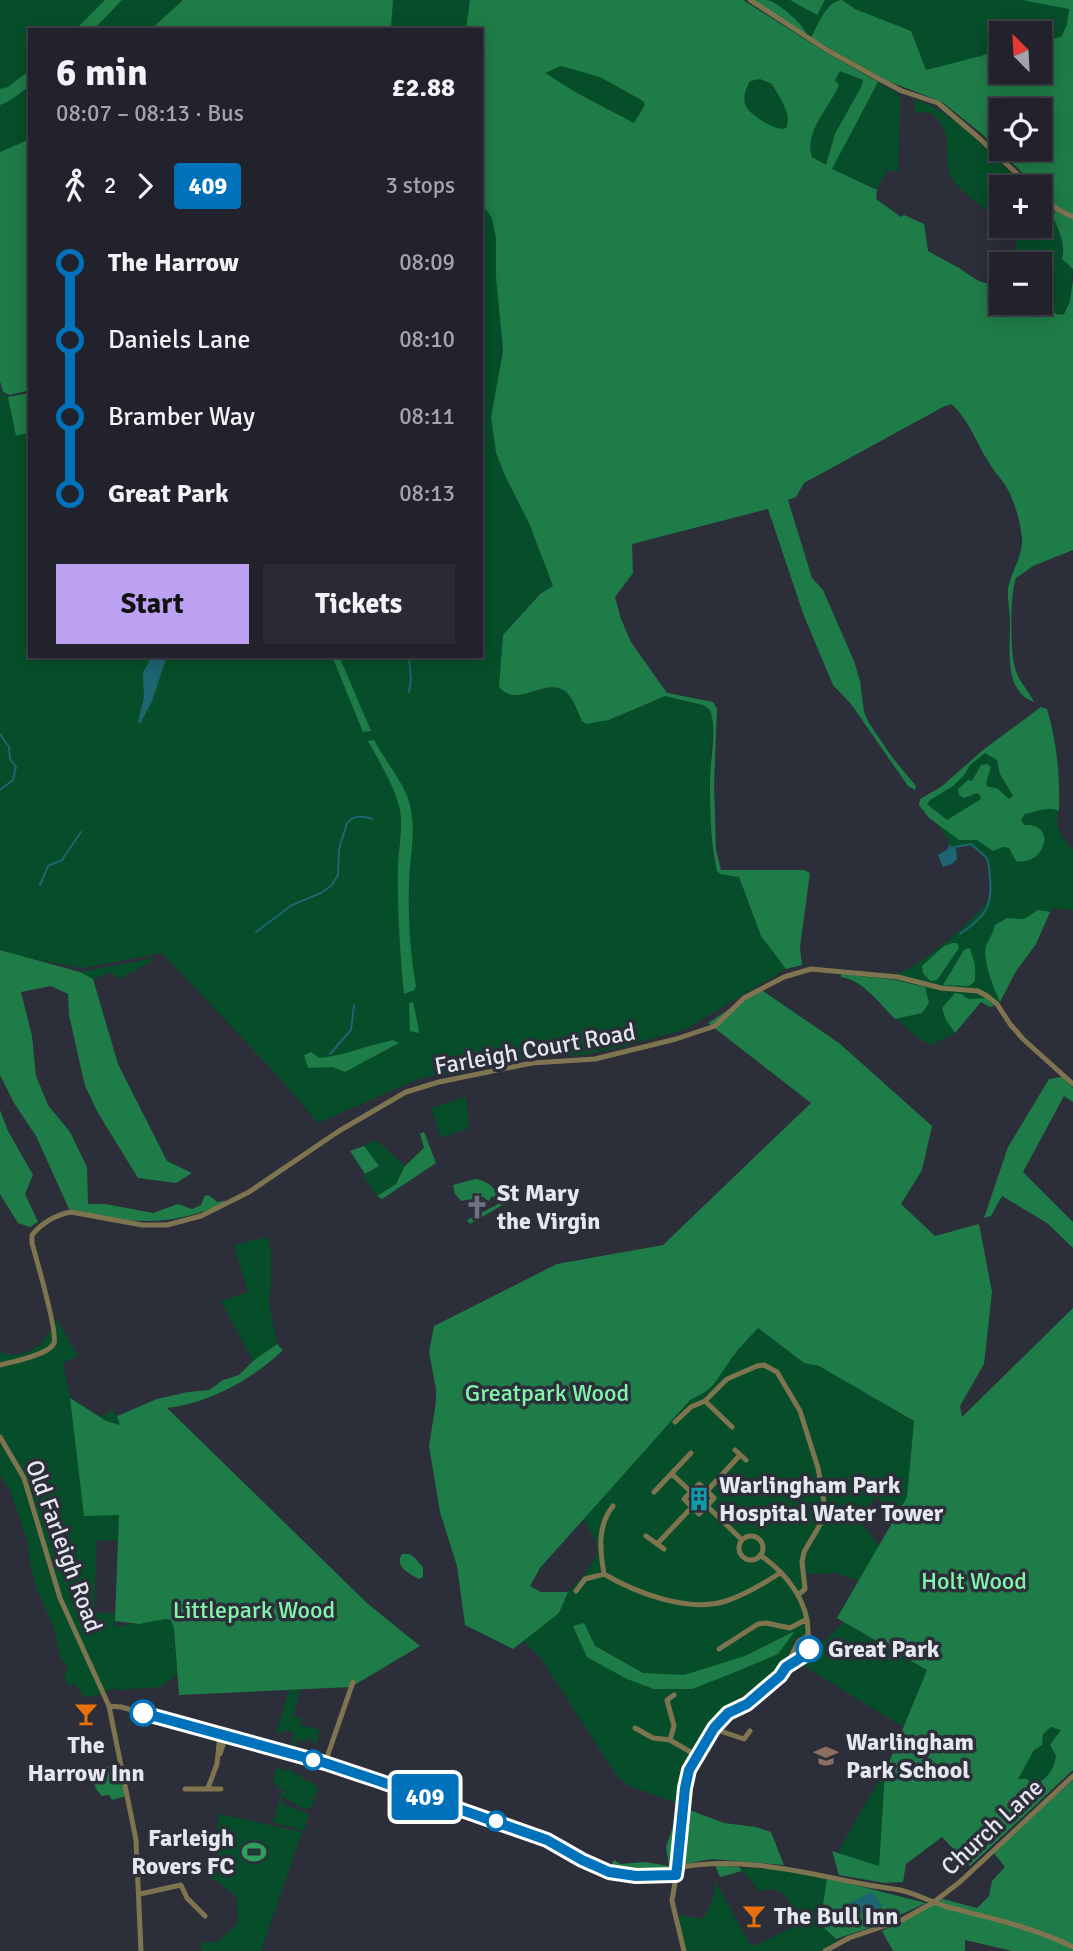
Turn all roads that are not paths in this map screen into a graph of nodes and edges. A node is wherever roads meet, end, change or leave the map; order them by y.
1 (750, 0) edge
2 (1018, 175) edge
3 (1052, 205) edge
4 (1073, 217) edge
5 (1073, 1084) edge
6 (0, 1365) edge
7 (705, 1401) junction
8 (675, 1422) dead end
9 (732, 1427) dead end
10 (0, 1437) edge
11 (691, 1453) dead end
12 (746, 1460) dead end
13 (672, 1474) junction
14 (707, 1491) junction
15 (654, 1492) dead end
16 (691, 1492) junction
17 (613, 1506) dead end
18 (707, 1506) junction
19 (692, 1507) junction
20 (646, 1536) dead end
21 (742, 1540) junction
22 (657, 1543) junction
23 (664, 1549) dead end
24 (760, 1555) junction
25 (779, 1573) junction
26 (604, 1574) junction
27 (576, 1591) dead end
28 (798, 1595) junction
29 (807, 1619) junction
30 (808, 1636) junction
31 (719, 1649) dead end
32 (786, 1667) junction
33 (352, 1682) dead end
34 (674, 1695) dead end
35 (660, 1696) dead end
36 (667, 1700) junction
37 (109, 1706) junction
38 (635, 1728) dead end
39 (714, 1728) junction
40 (750, 1731) dead end
41 (223, 1735) junction
42 (670, 1740) junction
43 (699, 1757) junction
44 (325, 1763) junction
45 (1073, 1776) edge
46 (208, 1788) junction
47 (221, 1789) dead end
48 (184, 1790) dead end
49 (677, 1872) junction
50 (140, 1894) junction
51 (934, 1902) junction
52 (205, 1916) dead end
53 (1073, 1947) edge
54 (141, 1951) edge
55 (684, 1951) edge
56 (825, 1951) edge

1 - 2 street
3 - 4 street
5 - 6 street, Farleigh Court Road
7 - 8 street
7 - 9 street
7 - 28 street
10 - 37 street, Old Farleigh Road
11 - 13 street
12 - 14 street
13 - 15 street
13 - 16 street
14 - 16 street
14 - 18 street
16 - 19 street
17 - 26 street
18 - 19 street
18 - 21 street
19 - 22 street
20 - 22 street
21 - 24 street
21 - 24 street
22 - 23 street
24 - 25 street
25 - 26 street
25 - 28 street
26 - 27 street
28 - 29 street
29 - 30 street
29 - 31 street
30 - 32 street
30 - 32 street
32 - 39 street
33 - 44 street
34 - 36 street
35 - 36 street
36 - 42 street
37 - 41 street
37 - 50 street, Old Farleigh Road
38 - 42 street
39 - 40 street
39 - 43 street
41 - 44 street
41 - 46 street
42 - 43 street
43 - 49 street
44 - 49 street
45 - 51 street, Church Lane
46 - 47 street
46 - 48 street
49 - 51 street
49 - 55 street
50 - 52 street
50 - 54 street, Old Farleigh Road
51 - 53 street
51 - 56 street, Church Lane

